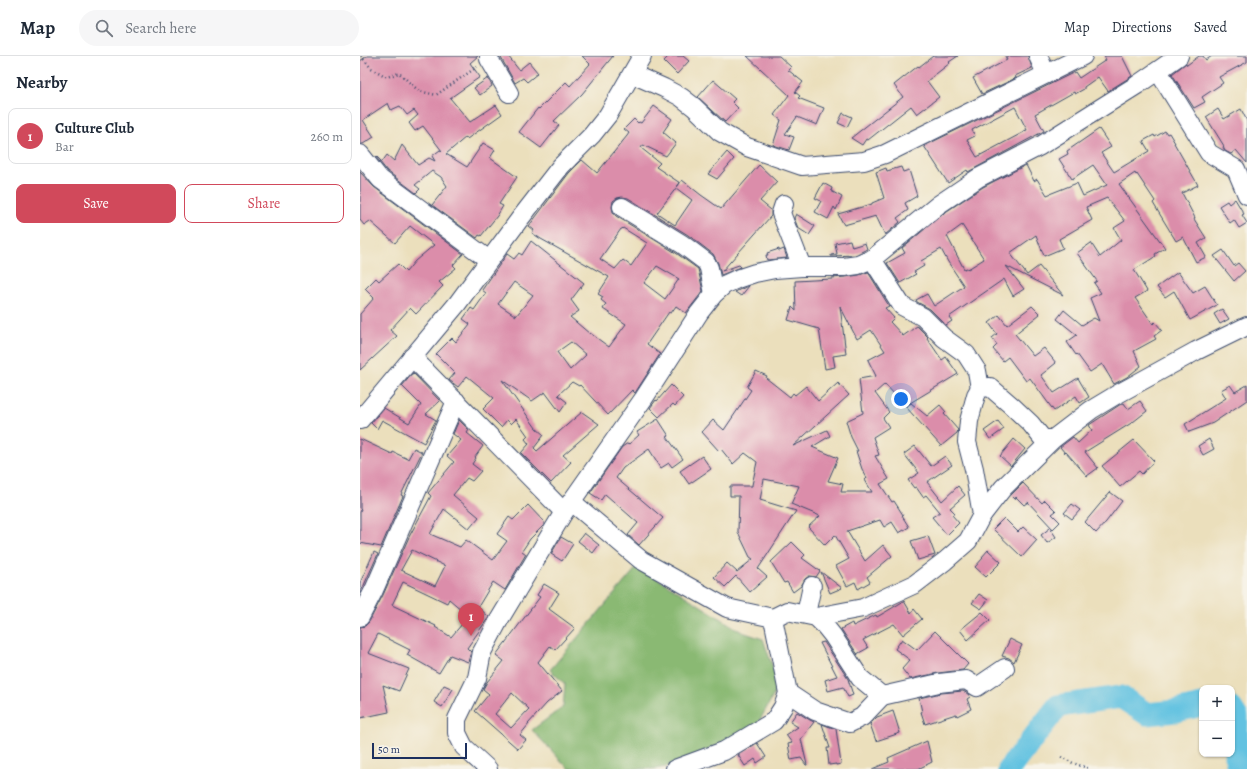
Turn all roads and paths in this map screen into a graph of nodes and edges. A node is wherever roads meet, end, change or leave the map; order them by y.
1 (361, 56) edge
2 (642, 56) edge
3 (1038, 56) edge
4 (1083, 56) edge
5 (1179, 56) edge
6 (489, 58) edge
7 (1158, 71) junction
8 (632, 74) junction
9 (1046, 74) junction
10 (509, 92) dead end
11 (360, 154) edge
12 (1247, 196) edge
13 (784, 204) dead end
14 (622, 207) dead end
15 (872, 259) junction
16 (489, 260) junction
17 (802, 267) junction
18 (714, 294) junction
19 (1247, 326) edge
20 (412, 357) junction
21 (980, 388) junction
22 (456, 401) junction
23 (360, 420) edge
24 (1053, 440) junction
25 (568, 507) junction
26 (982, 515) junction
27 (812, 586) dead end
28 (811, 616) junction
29 (360, 617) edge
30 (773, 618) junction
31 (1005, 668) dead end
32 (788, 693) junction
33 (882, 696) junction
34 (1061, 756) dead end
35 (1073, 763) junction
36 (488, 769) edge
37 (675, 769) edge
38 (1075, 769) edge
39 (1090, 769) edge

1 - 6 path
2 - 8 street
3 - 9 street
4 - 9 street
5 - 7 street
6 - 10 street
7 - 12 street
7 - 15 street
8 - 9 street
8 - 16 street
11 - 16 street
13 - 17 street
14 - 18 street
15 - 17 street
15 - 21 street
16 - 20 street
17 - 18 street
18 - 25 street
19 - 24 street
20 - 22 street
20 - 23 street
21 - 24 street
21 - 26 street
22 - 25 street
22 - 29 street
24 - 26 street
25 - 30 street
25 - 36 street
26 - 28 street
27 - 28 street
28 - 30 street
28 - 33 street
30 - 32 street
31 - 33 street
32 - 33 street
32 - 37 street
34 - 35 path
35 - 38 path
35 - 39 path

